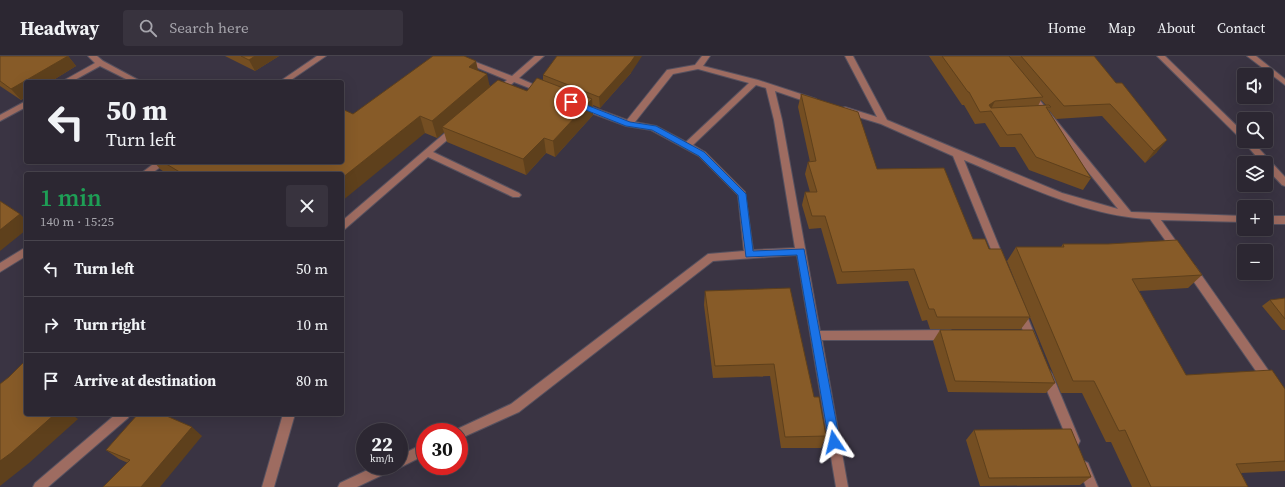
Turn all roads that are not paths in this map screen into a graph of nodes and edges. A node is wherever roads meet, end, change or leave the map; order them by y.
1 (92, 56) edge
2 (322, 56) edge
3 (453, 56) edge
4 (540, 56) edge
5 (706, 56) edge
6 (849, 56) edge
7 (1161, 56) edge
8 (1250, 56) edge
9 (100, 62) junction
10 (698, 67) junction
11 (513, 79) junction
12 (68, 80) edge
13 (134, 80) edge
14 (286, 80) edge
15 (755, 82) junction
16 (1285, 83) edge
17 (1023, 86) edge
18 (770, 88) junction
19 (549, 93) edge
20 (490, 99) edge
21 (571, 102) edge
22 (823, 104) edge
23 (24, 105) edge
24 (838, 108) edge
25 (1045, 113) junction
26 (1031, 114) edge
27 (0, 118) edge
28 (884, 122) junction
29 (461, 124) edge
30 (629, 124) junction
31 (1237, 131) edge
32 (687, 146) junction
33 (1253, 148) edge
34 (427, 153) junction
35 (957, 154) junction
36 (160, 164) edge
37 (147, 172) edge
38 (1285, 183) edge
39 (516, 195) dead end
40 (1128, 216) junction
41 (1153, 216) junction
42 (1237, 219) edge
43 (1273, 220) edge
44 (1285, 220) edge
45 (344, 224) edge
46 (801, 251) junction
47 (24, 252) edge
48 (749, 255) junction
49 (0, 268) edge
50 (1003, 268) edge
51 (1015, 298) edge
52 (1014, 334) edge
53 (1030, 334) junction
54 (959, 335) edge
55 (816, 336) junction
56 (1285, 403) edge
57 (122, 416) edge
58 (288, 416) edge
59 (468, 430) edge
60 (370, 475) edge
61 (39, 487) edge
62 (268, 487) edge
63 (344, 487) edge
64 (842, 487) edge
65 (1092, 487) edge

1 - 9 street
2 - 14 street
3 - 11 street
4 - 11 street
5 - 10 street
6 - 28 street
7 - 31 street
8 - 16 street
9 - 12 street
9 - 13 street
10 - 15 street
10 - 30 street
11 - 19 street
11 - 20 street
15 - 18 street
15 - 32 street
17 - 25 street
18 - 22 street
18 - 46 street
21 - 30 street
23 - 27 street
24 - 28 street
25 - 26 street
25 - 40 street
28 - 35 street
29 - 34 street
30 - 32 street
32 - 48 street
33 - 38 street
34 - 39 street
34 - 45 street
35 - 40 street
35 - 50 street
36 - 37 street
40 - 41 street
41 - 42 street
41 - 56 street
43 - 44 street
46 - 48 street
46 - 55 street
47 - 49 street
48 - 59 street
51 - 53 street
52 - 53 street
53 - 65 street
54 - 55 street
55 - 64 street
57 - 61 street
58 - 62 street
60 - 63 street

